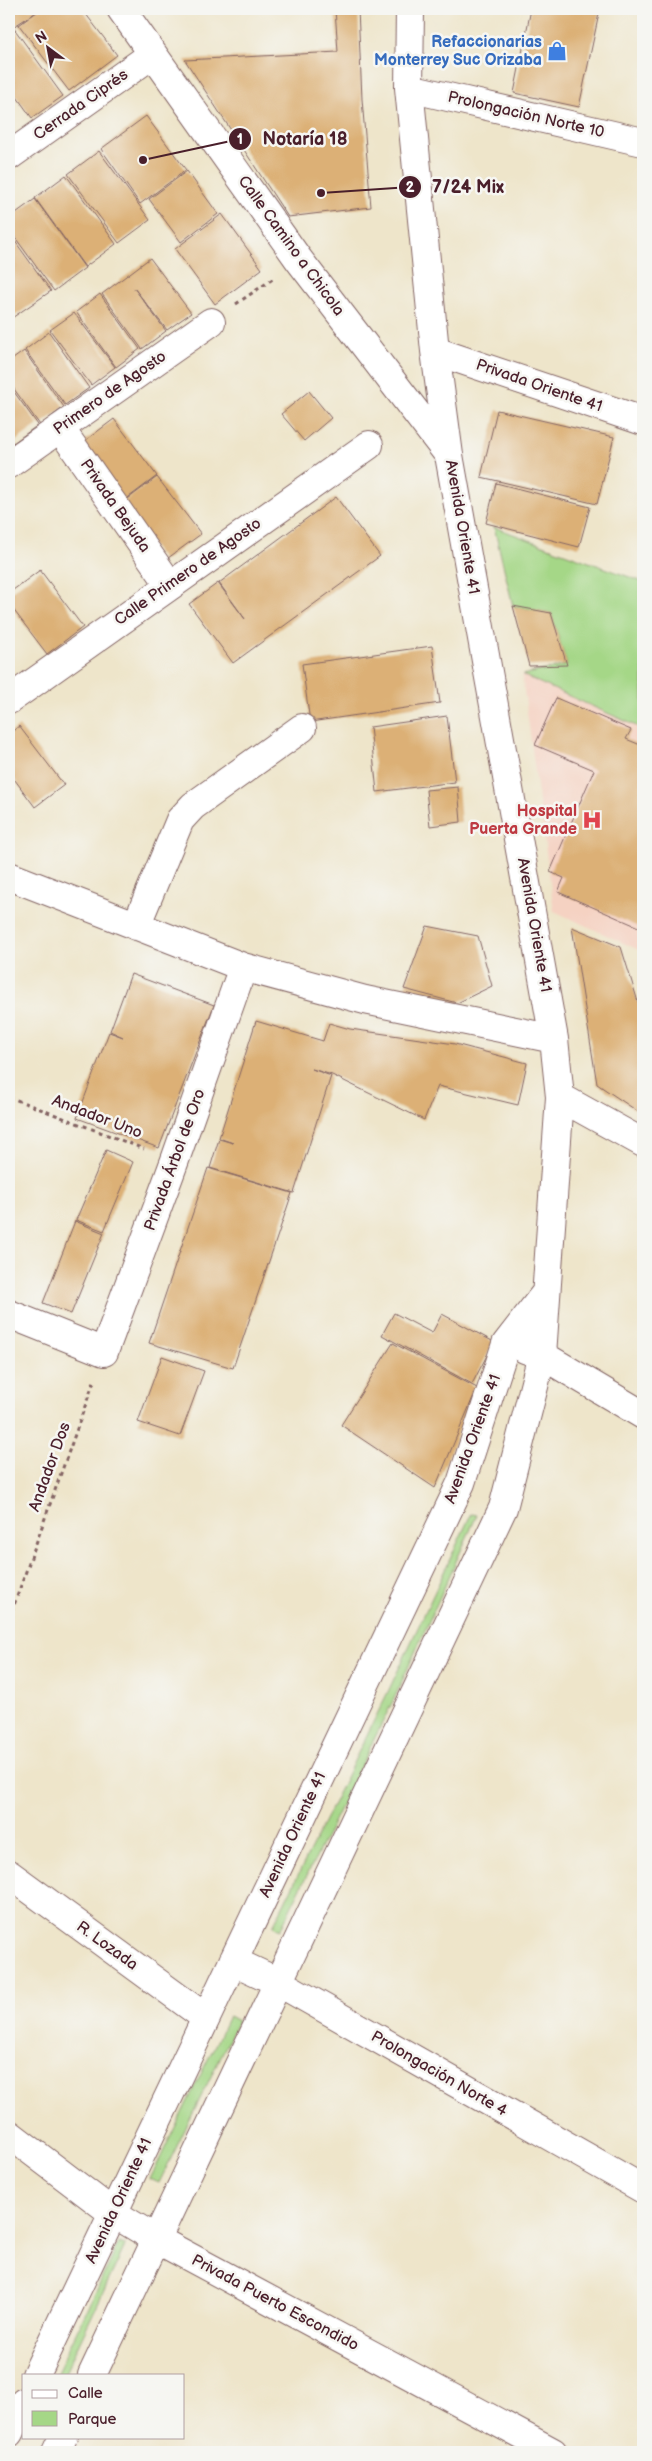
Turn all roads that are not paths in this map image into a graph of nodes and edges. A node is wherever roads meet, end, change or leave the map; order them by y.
1 (121, 9) edge
2 (410, 9) edge
3 (153, 54) junction
4 (409, 88) junction
5 (643, 142) edge
6 (9, 156) edge
7 (211, 322) road end
8 (435, 351) junction
9 (643, 421) edge
10 (60, 428) junction
11 (369, 445) dead end
12 (449, 455) junction
13 (9, 464) edge
14 (170, 585) junction
15 (9, 700) edge
16 (302, 728) dead end
17 (9, 876) edge
18 (136, 926) junction
19 (243, 966) junction
20 (554, 1039) junction
21 (560, 1097) junction
22 (643, 1143) edge
23 (544, 1295) junction
24 (9, 1314) edge
25 (506, 1344) junction
26 (542, 1355) junction
27 (643, 1415) edge
28 (9, 1874) edge
29 (234, 1961) junction
30 (278, 1982) junction
31 (206, 2018) junction
32 (9, 2134) edge
33 (643, 2189) edge
34 (113, 2213) junction
35 (156, 2239) junction
36 (36, 2374) edge
37 (92, 2374) edge
38 (22, 2406) edge
39 (9, 2433) edge
40 (63, 2438) edge
41 (56, 2452) edge
42 (553, 2452) edge

1 - 3 street, Calle Camino a Chicola
2 - 4 street, Avenida Oriente 41
3 - 6 street, Cerrada Ciprés
3 - 12 street, Calle Camino a Chicola
4 - 5 street, Prolongación Norte 10
4 - 8 street, Avenida Oriente 41
7 - 10 street, Primero de Agosto
8 - 9 street, Privada Oriente 41
8 - 12 street, Avenida Oriente 41
10 - 13 street, Primero de Agosto
10 - 14 street, Privada Bejuda
11 - 14 street, Calle Primero de Agosto
12 - 20 street, Avenida Oriente 41
14 - 15 street, Calle Primero de Agosto
16 - 18 street
17 - 18 street
18 - 19 street
19 - 20 street
19 - 24 street, Privada Árbol de Oro
20 - 21 street, Avenida Oriente 41
21 - 22 street
21 - 23 street, Avenida Oriente 41
23 - 25 street, Avenida Oriente 41
23 - 26 street, Avenida Oriente 41
25 - 26 street
25 - 29 street, Avenida Oriente 41
26 - 27 street
26 - 30 street, Avenida Oriente 41
28 - 31 street, R. Lozada
29 - 30 street, Prolongación Norte 4
29 - 31 street, Avenida Oriente 41
30 - 33 street, Prolongación Norte 4
30 - 35 street, Avenida Oriente 41
31 - 34 street, Avenida Oriente 41
32 - 34 street, Privada Puerto Escondido
34 - 35 street, Privada Puerto Escondido
34 - 36 street, Avenida Oriente 41
35 - 37 street, Avenida Oriente 41
35 - 42 street, Privada Puerto Escondido
38 - 39 street
40 - 41 street

